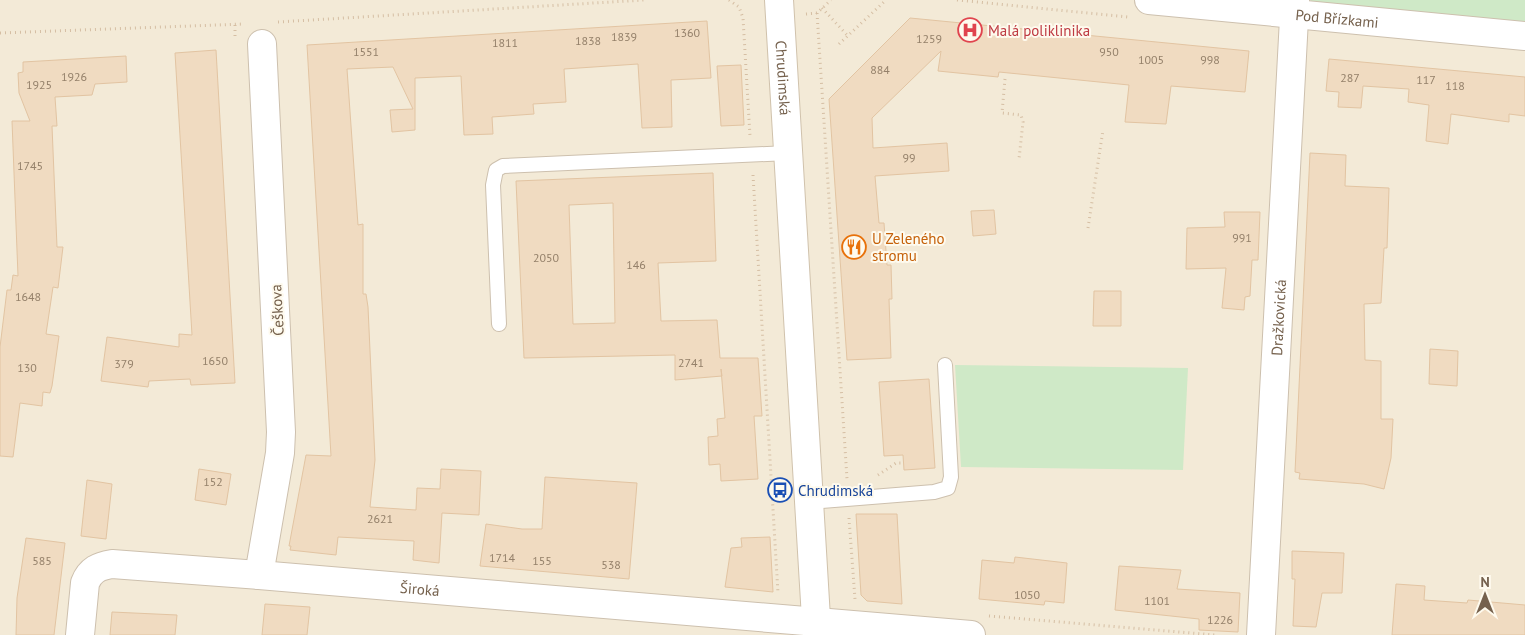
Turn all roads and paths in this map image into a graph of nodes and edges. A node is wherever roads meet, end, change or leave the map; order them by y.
1 (644, 0) edge
2 (729, 0) edge
3 (779, 0) edge
4 (831, 0) edge
5 (886, 0) edge
6 (1149, 0) edge
7 (1294, 7) edge
8 (822, 8) junction
9 (261, 30) junction
10 (0, 32) edge
11 (848, 36) junction
12 (1525, 36) edge
13 (839, 44) dead end
14 (1005, 79) dead end
15 (1103, 130) dead end
16 (788, 153) junction
17 (752, 154) junction
18 (1019, 159) dead end
19 (1088, 228) dead end
20 (499, 324) dead end
21 (945, 365) dead end
22 (848, 499) junction
23 (809, 502) junction
24 (259, 574) junction
25 (780, 619) junction
26 (856, 625) junction
27 (976, 625) edge
28 (816, 629) edge
29 (80, 635) edge
30 (1215, 635) edge
31 (1261, 635) edge

1 - 9 path
2 - 17 path
3 - 16 street, Chrudimská
4 - 8 path
5 - 11 path
6 - 7 street, Pod Břízkami
7 - 12 street, Pod Břízkami
7 - 31 street, Dražkovická
8 - 11 path
8 - 22 path
9 - 10 path
9 - 24 street, Češkova
11 - 13 path
14 - 18 path
15 - 19 path
16 - 17 lane
16 - 23 street, Chrudimská
17 - 20 lane
17 - 25 path
21 - 22 lane
22 - 23 lane
22 - 26 path
23 - 28 street, Chrudimská
24 - 25 street, Široká
24 - 29 street, Široká
25 - 28 street, Široká
26 - 27 street, Široká
26 - 28 street, Široká
27 - 30 path

